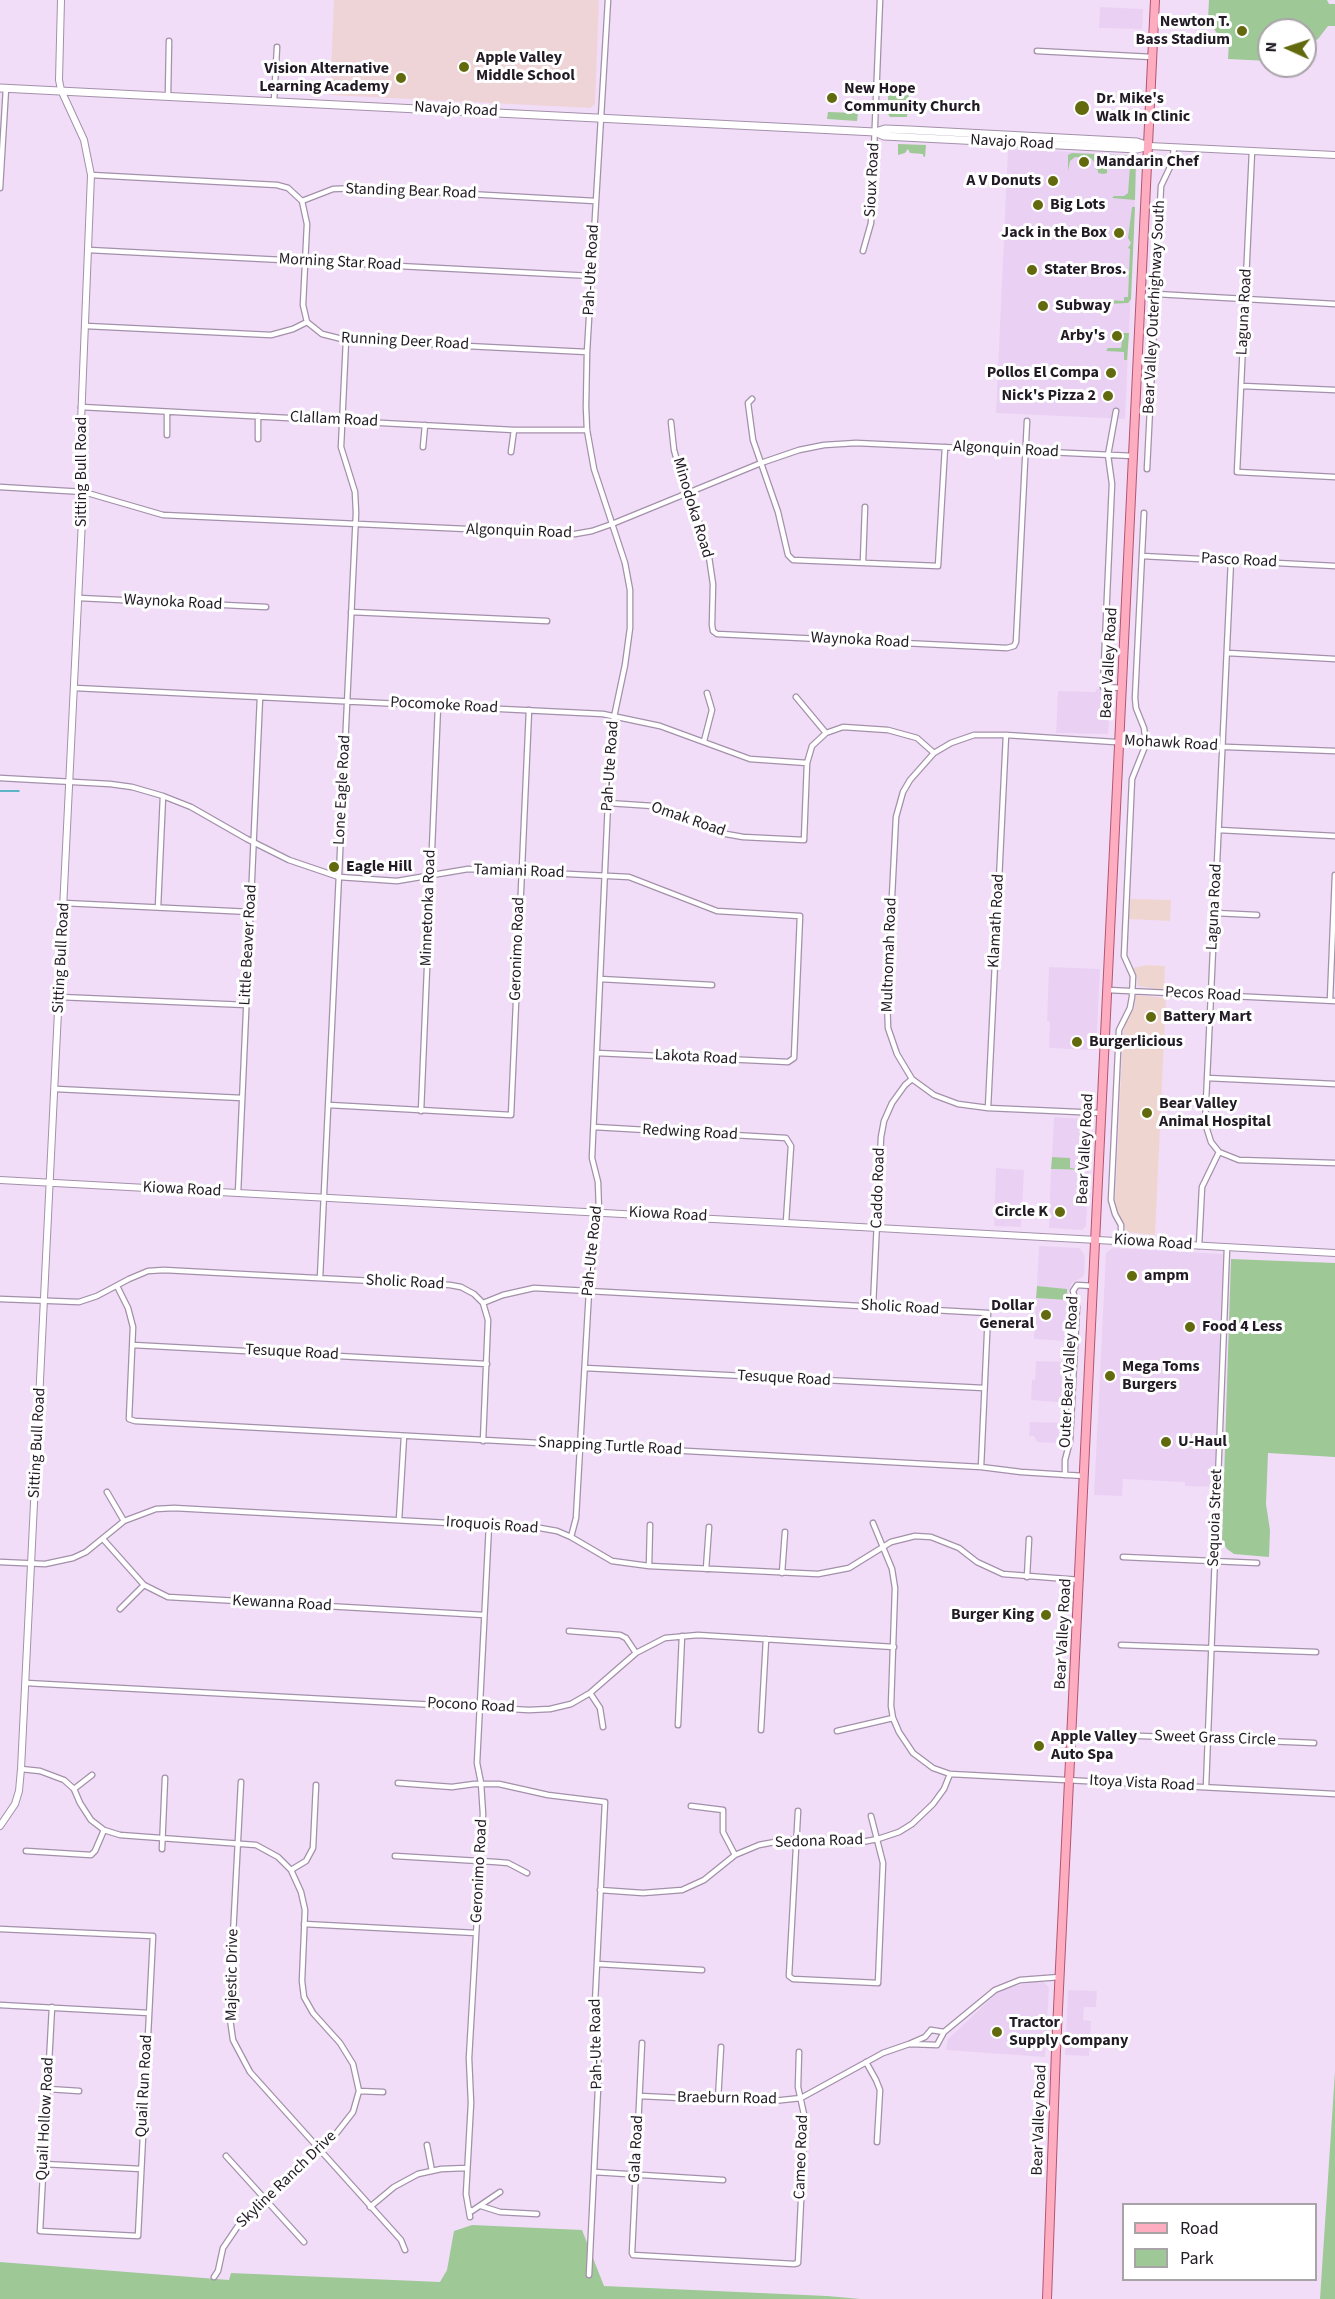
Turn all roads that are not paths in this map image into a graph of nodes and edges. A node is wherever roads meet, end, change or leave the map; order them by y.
1 (61, 0) edge
2 (608, 0) edge
3 (880, 0) edge
4 (1155, 0) edge
5 (170, 41) dead end
6 (277, 47) dead end
7 (1037, 51) dead end
8 (1152, 57) junction
9 (3, 88) edge
10 (62, 90) junction
11 (168, 95) junction
12 (274, 101) junction
13 (601, 118) junction
14 (875, 132) junction
15 (1149, 146) junction
16 (1174, 148) junction
17 (1252, 151) junction
18 (1335, 155) edge
19 (91, 175) junction
20 (0, 188) edge
21 (302, 201) junction
22 (595, 201) junction
23 (89, 250) junction
24 (863, 251) dead end
25 (305, 261) junction
26 (592, 276) junction
27 (1156, 294) junction
28 (1246, 300) junction
29 (1335, 304) edge
30 (308, 322) junction
31 (86, 326) junction
32 (346, 340) junction
33 (587, 352) junction
34 (1242, 386) junction
35 (1335, 390) edge
36 (752, 399) dead end
37 (81, 407) junction
38 (1116, 411) dead end
39 (167, 412) junction
40 (258, 416) junction
41 (341, 420) junction
42 (1027, 421) dead end
43 (671, 422) dead end
44 (425, 425) junction
45 (587, 429) junction
46 (514, 430) junction
47 (167, 435) dead end
48 (258, 439) dead end
49 (423, 447) dead end
50 (945, 447) junction
51 (1025, 451) junction
52 (511, 452) dead end
53 (1108, 454) junction
54 (1133, 456) junction
55 (761, 463) junction
56 (1147, 470) dead end
57 (1335, 477) edge
58 (0, 487) edge
59 (84, 492) junction
60 (687, 494) junction
61 (865, 507) dead end
62 (1144, 513) dead end
63 (612, 524) junction
64 (355, 525) junction
65 (1142, 556) junction
66 (1231, 560) junction
67 (863, 561) junction
68 (1335, 566) edge
69 (79, 598) junction
70 (266, 607) dead end
71 (351, 612) junction
72 (547, 621) dead end
73 (714, 631) joint
74 (1228, 653) junction
75 (1335, 659) edge
76 (75, 688) junction
77 (1122, 688) junction
78 (707, 693) dead end
79 (260, 697) junction
80 (796, 697) dead end
81 (347, 702) junction
82 (438, 706) junction
83 (529, 710) junction
84 (614, 717) junction
85 (826, 733) junction
86 (1006, 735) junction
87 (704, 741) junction
88 (1120, 741) junction
89 (1146, 744) junction
90 (1223, 747) junction
91 (1335, 751) edge
92 (934, 753) junction
93 (807, 763) junction
94 (0, 778) edge
95 (70, 781) junction
96 (163, 796) junction
97 (608, 803) junction
98 (1219, 830) junction
99 (1335, 836) edge
100 (253, 843) junction
101 (521, 871) junction
102 (1335, 875) edge
103 (430, 876) junction
104 (605, 876) junction
105 (339, 877) junction
106 (64, 903) junction
107 (158, 908) junction
108 (250, 912) junction
109 (1215, 913) junction
110 (1257, 915) dead end
111 (600, 979) junction
112 (712, 985) dead end
113 (1108, 990) junction
114 (1133, 991) junction
115 (1211, 995) junction
116 (60, 997) junction
117 (1332, 1000) edge
118 (246, 1005) junction
119 (597, 1053) junction
120 (794, 1058) joint
121 (1207, 1078) junction
122 (912, 1079) junction
123 (1335, 1084) edge
124 (56, 1089) junction
125 (242, 1098) junction
126 (329, 1105) junction
127 (988, 1108) junction
128 (421, 1111) junction
129 (1101, 1113) junction
130 (594, 1127) junction
131 (1218, 1152) junction
132 (1335, 1163) edge
133 (0, 1180) edge
134 (51, 1183) junction
135 (238, 1193) junction
136 (325, 1196) junction
137 (599, 1211) junction
138 (786, 1222) junction
139 (877, 1226) junction
140 (1096, 1239) junction
141 (1121, 1241) junction
142 (1199, 1246) junction
143 (1227, 1248) junction
144 (1335, 1252) edge
145 (320, 1278) junction
146 (117, 1286) junction
147 (1093, 1286) junction
148 (589, 1291) junction
149 (0, 1299) edge
150 (45, 1302) junction
151 (483, 1303) junction
152 (873, 1306) junction
153 (133, 1345) junction
154 (487, 1364) junction
155 (585, 1368) junction
156 (984, 1388) junction
157 (404, 1436) junction
158 (483, 1441) junction
159 (580, 1446) junction
160 (981, 1467) junction
161 (1065, 1475) junction
162 (1084, 1476) junction
163 (107, 1492) dead end
164 (399, 1520) junction
165 (124, 1521) junction
166 (873, 1523) dead end
167 (489, 1525) junction
168 (650, 1525) dead end
169 (709, 1527) dead end
170 (785, 1532) dead end
171 (571, 1537) junction
172 (103, 1539) junction
173 (1029, 1539) dead end
174 (883, 1546) junction
175 (1123, 1557) dead end
176 (1215, 1561) junction
177 (0, 1562) edge
178 (1257, 1563) dead end
179 (32, 1564) junction
180 (649, 1566) junction
181 (706, 1569) junction
182 (782, 1573) junction
183 (1027, 1577) junction
184 (1080, 1580) junction
185 (144, 1585) junction
186 (120, 1609) dead end
187 (484, 1616) junction
188 (569, 1631) dead end
189 (682, 1636) junction
190 (766, 1639) junction
191 (1121, 1645) dead end
192 (894, 1647) junction
193 (1212, 1648) junction
194 (1316, 1652) dead end
195 (636, 1653) junction
196 (26, 1683) junction
197 (590, 1693) junction
198 (480, 1707) junction
199 (893, 1718) junction
200 (678, 1725) dead end
201 (603, 1727) dead end
202 (761, 1730) dead end
203 (837, 1731) dead end
204 (1117, 1735) dead end
205 (1208, 1739) junction
206 (1314, 1743) dead end
207 (21, 1769) junction
208 (950, 1774) junction
209 (92, 1775) dead end
210 (165, 1778) dead end
211 (1070, 1781) junction
212 (241, 1782) dead end
213 (481, 1783) junction
214 (398, 1784) dead end
215 (316, 1785) dead end
216 (1206, 1787) junction
217 (74, 1789) junction
218 (1335, 1794) edge
219 (691, 1806) dead end
220 (798, 1811) dead end
221 (871, 1816) dead end
222 (0, 1826) edge
223 (104, 1830) junction
224 (162, 1837) junction
225 (797, 1839) junction
226 (878, 1839) junction
227 (238, 1842) junction
228 (162, 1849) dead end
229 (26, 1851) dead end
230 (735, 1855) junction
231 (395, 1856) dead end
232 (480, 1860) junction
233 (291, 1870) junction
234 (527, 1873) dead end
235 (600, 1890) junction
236 (304, 1924) junction
237 (0, 1929) edge
238 (476, 1933) junction
239 (598, 1964) junction
240 (702, 1970) dead end
241 (1060, 1977) junction
242 (0, 2005) edge
243 (52, 2007) junction
244 (149, 2013) junction
245 (944, 2032) junction
246 (925, 2037) junction
247 (642, 2043) dead end
248 (927, 2043) junction
249 (909, 2044) junction
250 (721, 2047) dead end
251 (799, 2052) dead end
252 (866, 2062) junction
253 (48, 2089) junction
254 (79, 2091) dead end
255 (359, 2091) junction
256 (383, 2092) dead end
257 (640, 2096) junction
258 (801, 2098) junction
259 (718, 2100) junction
260 (877, 2142) dead end
261 (427, 2145) dead end
262 (320, 2149) junction
263 (226, 2156) dead end
264 (44, 2164) junction
265 (467, 2168) junction
266 (141, 2169) junction
267 (432, 2171) junction
268 (594, 2172) junction
269 (636, 2175) junction
270 (723, 2180) dead end
271 (500, 2192) dead end
272 (265, 2200) junction
273 (481, 2206) junction
274 (370, 2207) junction
275 (469, 2210) junction
276 (537, 2214) dead end
277 (470, 2217) dead end
278 (138, 2236) joint
279 (304, 2242) dead end
280 (405, 2250) dead end
281 (633, 2255) joint
282 (589, 2275) dead end
283 (214, 2277) dead end
284 (1047, 2299) edge

1 - 10 street, Sitting Bull Road
2 - 13 street, Pah-Ute Road
3 - 14 street, Sioux Road
4 - 8 main road, Bear Valley Road
5 - 11 street
6 - 12 street
7 - 8 street
8 - 15 main road, Bear Valley Road
9 - 10 main road, Navajo Road
9 - 20 street
10 - 11 main road, Navajo Road
10 - 19 street, Sitting Bull Road
11 - 12 main road, Navajo Road
12 - 13 main road, Navajo Road
13 - 14 main road, Navajo Road
13 - 22 street, Pah-Ute Road
14 - 15 main road, Navajo Road
14 - 24 street, Sioux Road
15 - 16 street, Navajo Road
15 - 54 main road, Bear Valley Road
16 - 17 street, Navajo Road
16 - 27 street, Bear Valley Outerhighway South
17 - 18 street, Navajo Road
17 - 28 street, Laguna Road
19 - 21 street
19 - 23 street, Sitting Bull Road
21 - 22 street, Standing Bear Road
21 - 25 street
22 - 26 street, Pah-Ute Road
23 - 25 street, Morning Star Road
23 - 31 street, Sitting Bull Road
25 - 26 street, Morning Star Road
25 - 30 street
26 - 33 street, Pah-Ute Road
27 - 28 street
27 - 56 street, Bear Valley Outerhighway South
28 - 29 street
28 - 34 street, Laguna Road
30 - 31 street
30 - 32 street, Running Deer Road
31 - 37 street, Sitting Bull Road
32 - 33 street, Running Deer Road
32 - 41 street, Lone Eagle Road
33 - 45 street, Pah-Ute Road
34 - 35 street
34 - 57 street, Laguna Road
36 - 55 street
37 - 39 street, Clallam Road
37 - 59 street, Sitting Bull Road
38 - 53 street
39 - 40 street, Clallam Road
39 - 47 street
40 - 41 street, Clallam Road
40 - 48 street
41 - 44 street, Clallam Road
41 - 64 street, Lone Eagle Road
42 - 51 street
43 - 60 street, Minodoka Road
44 - 46 street, Clallam Road
44 - 49 street
45 - 46 street, Clallam Road
45 - 63 street, Pah-Ute Road
46 - 52 street
50 - 51 street, Algonquin Road
50 - 55 street, Algonquin Road
50 - 67 street
51 - 53 street, Algonquin Road
51 - 73 street, Waynoka Road
53 - 54 street, Algonquin Road
53 - 77 street
54 - 77 main road, Bear Valley Road
55 - 60 street, Algonquin Road
55 - 67 street
58 - 59 street, Algonquin Road
59 - 64 street, Algonquin Road
59 - 69 street, Sitting Bull Road
60 - 63 street, Algonquin Road
60 - 73 street, Minodoka Road
61 - 67 street
62 - 65 street
63 - 64 street, Algonquin Road
63 - 84 street, Pah-Ute Road
64 - 71 street, Lone Eagle Road
65 - 66 street, Pasco Road
65 - 89 street
66 - 68 street, Pasco Road
66 - 74 street, Laguna Road
69 - 70 street, Waynoka Road
69 - 76 street, Sitting Bull Road
71 - 72 street
71 - 81 street, Lone Eagle Road
74 - 75 street
74 - 90 street, Laguna Road
76 - 79 street, Pocomoke Road
76 - 95 street, Sitting Bull Road
77 - 88 main road, Bear Valley Road
78 - 87 street
79 - 81 street, Pocomoke Road
79 - 100 street, Little Beaver Road
80 - 85 street
81 - 82 street, Pocomoke Road
81 - 105 street, Lone Eagle Road
82 - 83 street, Pocomoke Road
82 - 103 street, Minnetonka Road
83 - 84 street, Pocomoke Road
83 - 101 street, Geronimo Road
84 - 87 street, Pocomoke Road
84 - 97 street, Pah-Ute Road
85 - 92 street
85 - 93 street
86 - 88 street, Mohawk Road
86 - 92 street, Multnomah Road
86 - 127 street, Klamath Road
87 - 93 street, Pocomoke Road
88 - 89 street, Mohawk Road
88 - 113 main road, Bear Valley Road
89 - 90 street, Mohawk Road
89 - 114 street
90 - 91 street, Mohawk Road
90 - 98 street, Laguna Road
92 - 122 street, Multnomah Road
93 - 97 street, Omak Road
94 - 95 street, Tamiani Road
95 - 96 street, Tamiani Road
95 - 106 street, Sitting Bull Road
96 - 100 street, Tamiani Road
96 - 107 street
97 - 104 street, Pah-Ute Road
98 - 99 street
98 - 109 street, Laguna Road
100 - 105 street, Tamiani Road
100 - 108 street, Little Beaver Road
101 - 103 street, Tamiani Road
101 - 104 street, Tamiani Road
101 - 128 street, Geronimo Road
102 - 117 street
103 - 105 street, Tamiani Road
103 - 128 street, Minnetonka Road
104 - 111 street, Pah-Ute Road
104 - 120 street, Tamiani Road
105 - 126 street, Lone Eagle Road
106 - 107 street
106 - 116 street, Sitting Bull Road
107 - 108 street
108 - 118 street, Little Beaver Road
109 - 110 street
109 - 115 street, Laguna Road
111 - 112 street
111 - 119 street, Pah-Ute Road
113 - 114 street, Pecos Road
113 - 129 main road, Bear Valley Road
114 - 115 street, Pecos Road
114 - 141 street
115 - 117 street, Pecos Road
115 - 121 street, Laguna Road
116 - 118 street
116 - 124 street, Sitting Bull Road
118 - 125 street, Little Beaver Road
119 - 120 street, Lakota Road
119 - 130 street, Pah-Ute Road
121 - 123 street
121 - 131 street, Laguna Road
122 - 127 street, Multnomah Road
122 - 139 street, Caddo Road
124 - 125 street
124 - 134 street, Sitting Bull Road
125 - 135 street, Little Beaver Road
126 - 128 street
126 - 136 street, Lone Eagle Road
127 - 129 street, Multnomah Road
129 - 140 main road, Bear Valley Road
130 - 137 street, Pah-Ute Road
130 - 138 street, Redwing Road
131 - 132 street
131 - 142 street
133 - 134 street, Kiowa Road
134 - 135 street, Kiowa Road
134 - 150 street, Sitting Bull Road
135 - 136 street, Kiowa Road
136 - 137 street, Kiowa Road
136 - 145 street, Lone Eagle Road
137 - 138 street, Kiowa Road
137 - 148 street, Pah-Ute Road
138 - 139 street, Kiowa Road
139 - 140 street, Kiowa Road
139 - 152 street, Caddo Road
140 - 141 street, Kiowa Road
140 - 147 main road, Bear Valley Road
141 - 142 street, Kiowa Road
142 - 143 street, Kiowa Road
143 - 144 street, Kiowa Road
143 - 176 street, Sequoia Street
145 - 146 street, Sholic Road
145 - 151 street, Sholic Road
146 - 150 street, Sholic Road
146 - 153 street
147 - 161 street, Outer Bear Valley Road
147 - 162 main road, Bear Valley Road
148 - 151 street, Sholic Road
148 - 152 street, Sholic Road
148 - 155 street, Pah-Ute Road
149 - 150 street, Sholic Road
150 - 179 street, Sitting Bull Road
151 - 154 street
152 - 156 street, Sholic Road
153 - 154 street, Tesuque Road
153 - 157 street, Snapping Turtle Road
154 - 158 street
155 - 156 street, Tesuque Road
155 - 159 street, Pah-Ute Road
156 - 160 street
157 - 158 street, Snapping Turtle Road
157 - 164 street
158 - 159 street, Snapping Turtle Road
159 - 160 street, Snapping Turtle Road
159 - 171 street, Pah-Ute Road
160 - 161 street, Snapping Turtle Road
161 - 162 street, Snapping Turtle Road
162 - 184 main road, Bear Valley Road
163 - 165 street
164 - 165 street, Iroquois Road
164 - 167 street, Iroquois Road
165 - 172 street, Iroquois Road
166 - 174 street
167 - 171 street, Iroquois Road
167 - 187 street, Geronimo Road
168 - 180 street
169 - 181 street
170 - 182 street
171 - 180 street, Iroquois Road
172 - 179 street, Iroquois Road
172 - 185 street, Kewanna Road
173 - 183 street
174 - 182 street, Iroquois Road
174 - 183 street, Iroquois Road
174 - 192 street
175 - 176 street
176 - 178 street
176 - 193 street, Sequoia Street
177 - 179 street, Iroquois Road
179 - 196 street, Sitting Bull Road
180 - 181 street, Iroquois Road
181 - 182 street, Iroquois Road
183 - 184 street, Iroquois Road
184 - 211 main road, Bear Valley Road
185 - 186 street
185 - 187 street, Kewanna Road
187 - 198 street, Geronimo Road
188 - 195 street
189 - 190 street, Pocono Road
189 - 195 street, Pocono Road
189 - 200 street
190 - 192 street, Pocono Road
190 - 202 street
191 - 193 street
192 - 199 street
193 - 194 street
193 - 205 street, Sequoia Street
195 - 197 street, Pocono Road
196 - 198 street, Pocono Road
196 - 207 street, Sitting Bull Road
197 - 198 street, Pocono Road
197 - 201 street
198 - 213 street, Geronimo Road
199 - 203 street
199 - 208 street
204 - 205 street, Sweet Grass Circle
205 - 206 street, Sweet Grass Circle
205 - 216 street, Sequoia Street
207 - 217 street
207 - 222 street, Sitting Bull Road
208 - 211 street, Itoya Vista Road
208 - 226 street, Sedona Road
209 - 217 street
210 - 224 street
211 - 216 street, Itoya Vista Road
211 - 241 main road, Bear Valley Road
212 - 227 street, Majestic Drive
213 - 214 street
213 - 232 street, Geronimo Road
213 - 235 street, Pah-Ute Road
215 - 233 street
216 - 218 street, Itoya Vista Road
217 - 223 street
219 - 230 street
220 - 225 street
221 - 226 street
223 - 224 street
223 - 229 street
224 - 227 street
224 - 228 street
225 - 226 street, Sedona Road
225 - 226 street
225 - 230 street, Sedona Road
227 - 233 street
227 - 262 street, Majestic Drive
230 - 235 street, Sedona Road
231 - 232 street
232 - 234 street
232 - 238 street, Geronimo Road
233 - 236 street
235 - 239 street, Pah-Ute Road
236 - 238 street
236 - 255 street
237 - 244 street, Quail Run Road
238 - 265 street, Geronimo Road
239 - 240 street
239 - 268 street, Pah-Ute Road
241 - 245 street, Braeburn Road
241 - 284 main road, Bear Valley Road
242 - 243 street
243 - 244 street
243 - 253 street, Quail Hollow Road
244 - 266 street, Quail Run Road
245 - 246 street, Braeburn Road
245 - 248 street, Braeburn Road
246 - 248 street
246 - 249 street, Braeburn Road
247 - 257 street, Gala Road
248 - 249 street, Braeburn Road
249 - 252 street, Braeburn Road
250 - 259 street
251 - 258 street, Cameo Road
252 - 258 street, Braeburn Road
252 - 260 street
253 - 254 street
253 - 264 street, Quail Hollow Road
255 - 256 street
255 - 262 street, Skyline Ranch Drive
257 - 259 street, Braeburn Road
257 - 269 street, Gala Road
258 - 259 street, Braeburn Road
258 - 281 street, Cameo Road
261 - 267 street
262 - 272 street, Skyline Ranch Drive
262 - 274 street, Majestic Drive
263 - 272 street
264 - 266 street
264 - 278 street, Quail Hollow Road
265 - 267 street
265 - 275 street, Geronimo Road
266 - 278 street, Quail Run Road
267 - 274 street
268 - 269 street
268 - 282 street, Pah-Ute Road
269 - 270 street
269 - 281 street, Gala Road
271 - 273 street
272 - 279 street
272 - 283 street, Skyline Ranch Drive
273 - 275 street
273 - 276 street
274 - 280 street, Majestic Drive
275 - 277 street, Geronimo Road

